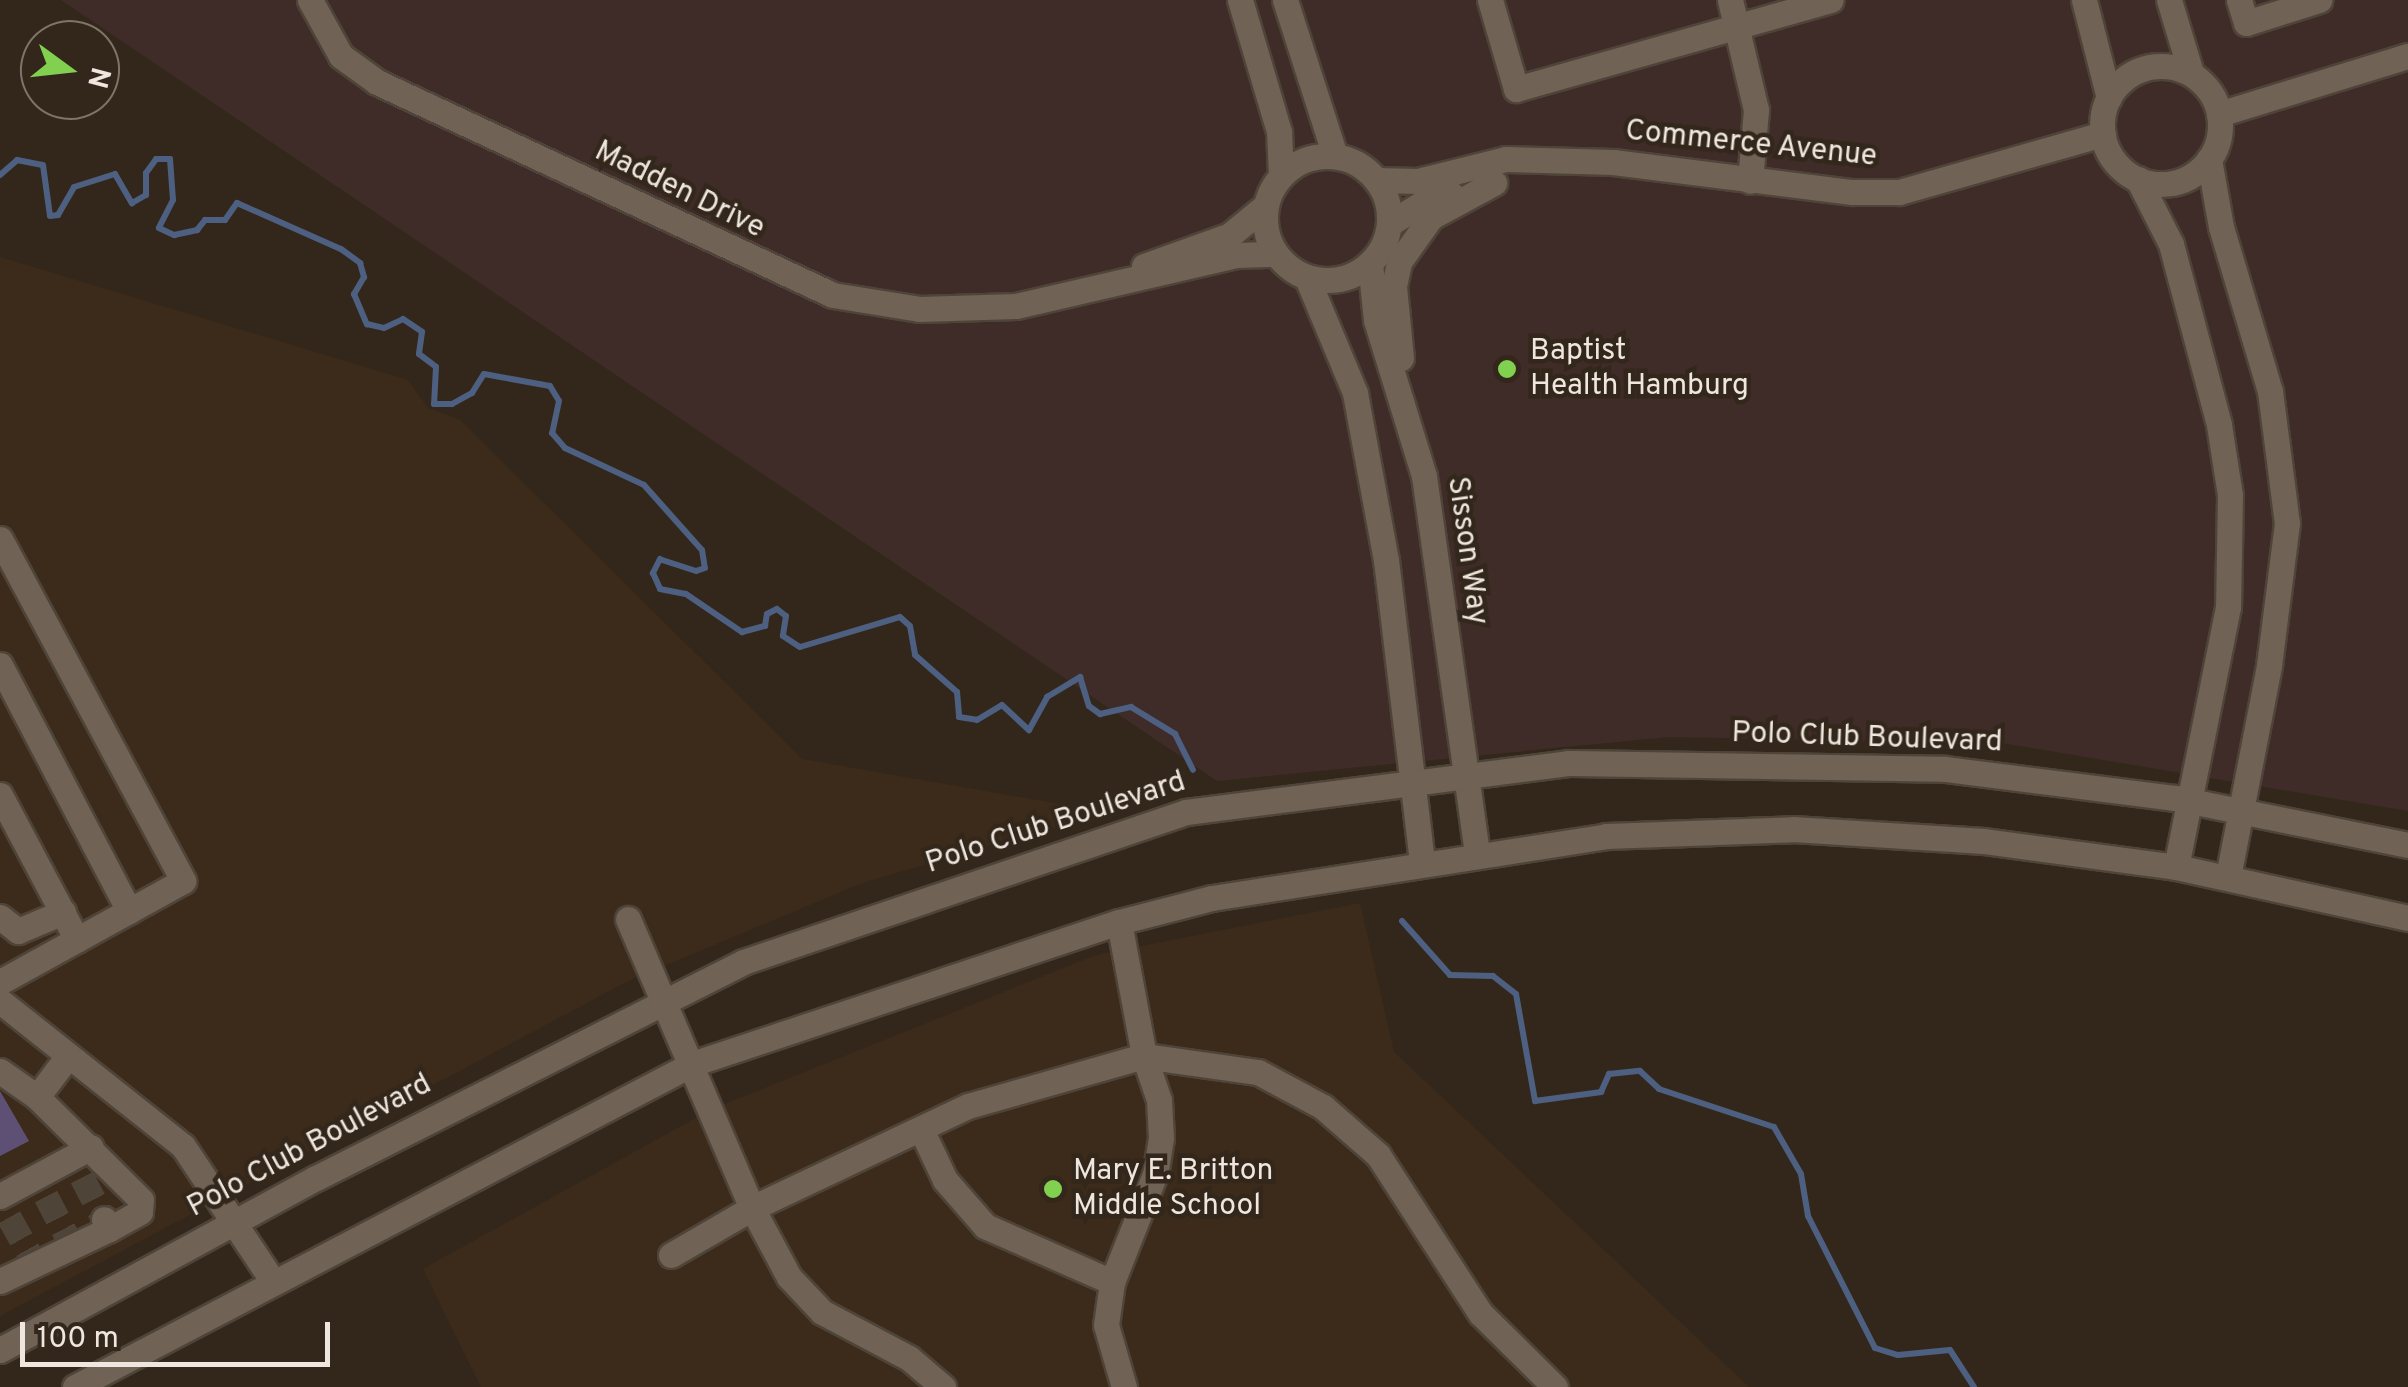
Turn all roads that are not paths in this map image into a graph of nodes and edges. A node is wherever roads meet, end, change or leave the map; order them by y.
1 (310, 0) edge
2 (1240, 0) edge
3 (1285, 0) edge
4 (1490, 0) edge
5 (1730, 0) edge
6 (1831, 0) edge
7 (2084, 0) edge
8 (2170, 0) edge
9 (2239, 0) edge
10 (2319, 0) edge
11 (1737, 27) junction
12 (2408, 56) edge
13 (2191, 74) junction
14 (2109, 98) junction
15 (2220, 114) junction
16 (2103, 134) junction
17 (1335, 156) junction
18 (2209, 159) junction
19 (1564, 162) junction
20 (1281, 175) junction
21 (2138, 179) junction
22 (1376, 180) junction
23 (1750, 181) junction
24 (1494, 182) junction
25 (1265, 206) junction
26 (1389, 224) junction
27 (1275, 254) junction
28 (1370, 263) junction
29 (1307, 278) junction
30 (1074, 293) junction
31 (1424, 476) junction
32 (0, 539) edge
33 (0, 664) edge
34 (1466, 776) junction
35 (1412, 783) junction
36 (0, 795) edge
37 (2189, 800) junction
38 (2239, 810) junction
39 (2408, 845) edge
40 (1477, 854) junction
41 (1422, 861) junction
42 (2176, 867) junction
43 (2228, 876) junction
44 (129, 911) junction
45 (63, 912) junction
46 (0, 917) edge
47 (2408, 918) edge
48 (628, 919) dead end
49 (1119, 922) junction
50 (77, 940) junction
51 (0, 982) edge
52 (0, 1002) edge
53 (664, 1002) junction
54 (68, 1056) junction
55 (1144, 1056) junction
56 (692, 1064) junction
57 (0, 1071) edge
58 (37, 1096) junction
59 (921, 1130) junction
60 (82, 1160) junction
61 (3, 1204) edge
62 (752, 1208) junction
63 (237, 1221) junction
64 (671, 1255) dead end
65 (2, 1273) edge
66 (272, 1280) junction
67 (1112, 1282) junction
68 (0, 1350) edge
69 (75, 1387) edge
70 (943, 1387) edge
71 (1124, 1387) edge
72 (1555, 1387) edge

1 - 30 street, Madden Drive
2 - 20 street
3 - 17 street
4 - 11 street
5 - 11 street
6 - 11 street
7 - 14 street
8 - 13 street
9 - 10 street
11 - 23 street
12 - 15 street
13 - 14 street
13 - 15 street
14 - 16 street
15 - 18 street
16 - 21 street
16 - 23 street, Commerce Avenue
17 - 20 street
17 - 22 street
18 - 21 street
18 - 38 street
19 - 22 street, Commerce Avenue
19 - 23 street, Commerce Avenue
19 - 24 street, Commerce Avenue
20 - 25 street
21 - 37 street
22 - 26 street
24 - 26 street, Commerce Avenue
24 - 31 street
25 - 27 street
25 - 30 street, Madden Drive
26 - 28 street
27 - 29 street
27 - 30 street, Madden Drive
28 - 29 street
28 - 31 street, Sisson Way
29 - 35 street
31 - 34 street, Sisson Way
32 - 44 street
33 - 44 street
34 - 35 street, Polo Club Boulevard
34 - 37 street, Polo Club Boulevard
34 - 40 street, Sisson Way
35 - 41 street
35 - 53 street, Polo Club Boulevard
36 - 45 street
37 - 38 street, Polo Club Boulevard
37 - 42 street
38 - 39 street, Polo Club Boulevard
38 - 43 street
40 - 41 street
40 - 42 street
41 - 49 street
42 - 43 street
43 - 47 street
44 - 50 street
45 - 46 street
45 - 50 street
48 - 53 street
49 - 55 street
49 - 56 street
50 - 51 street
52 - 54 street
53 - 56 street
53 - 63 street, Polo Club Boulevard
54 - 58 street
54 - 63 street
55 - 59 street
55 - 67 street
55 - 72 street
56 - 62 street
56 - 66 street
57 - 58 street
58 - 60 street
59 - 62 street
59 - 67 street
60 - 61 street
60 - 65 street
62 - 64 street
62 - 70 street
63 - 66 street
63 - 68 street, Polo Club Boulevard
66 - 69 street
67 - 71 street

